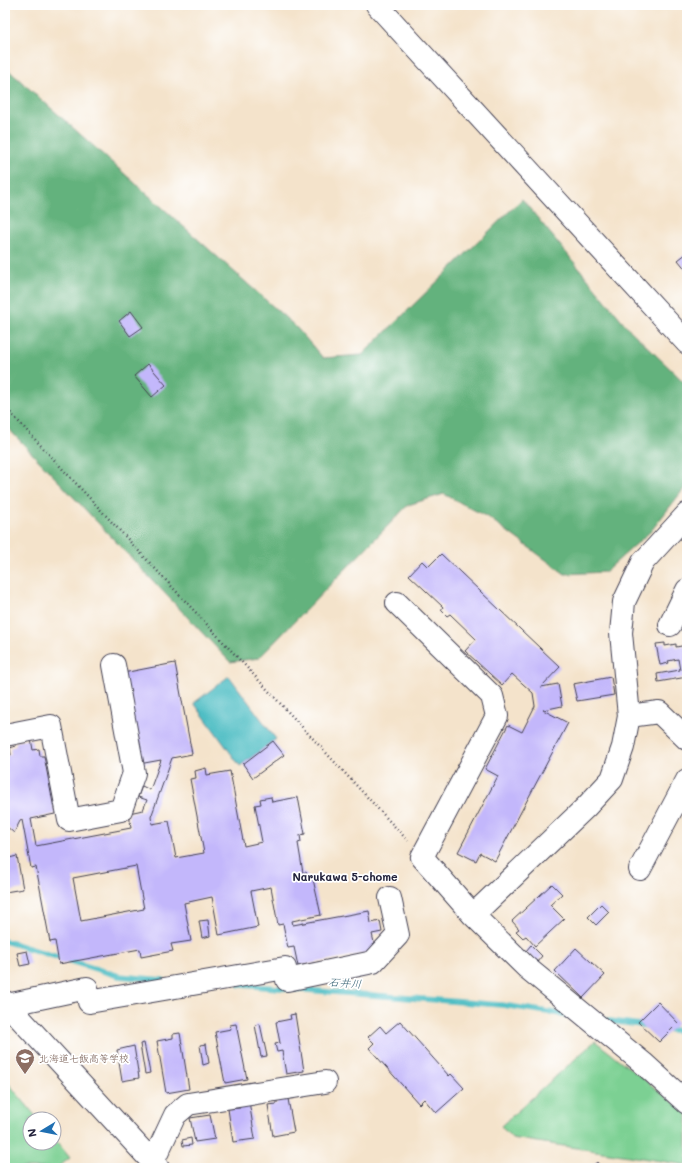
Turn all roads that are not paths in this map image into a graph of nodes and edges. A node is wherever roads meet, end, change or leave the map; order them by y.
1 (377, 5) edge
2 (687, 343) edge
3 (685, 520) edge
4 (687, 590) edge
5 (397, 603) dead end
6 (670, 625) dead end
7 (114, 665) dead end
8 (629, 716) junction
9 (5, 735) edge
10 (687, 738) edge
11 (687, 780) edge
12 (640, 869) dead end
13 (390, 898) dead end
14 (474, 915) junction
15 (6, 1004) edge
16 (325, 1082) dead end
17 (687, 1102) edge
18 (155, 1165) edge

1 - 2 street
3 - 8 street
4 - 6 street
5 - 14 street
7 - 9 street
8 - 10 street
8 - 14 street
11 - 12 street
13 - 15 street
14 - 17 street
15 - 18 street
16 - 18 street

